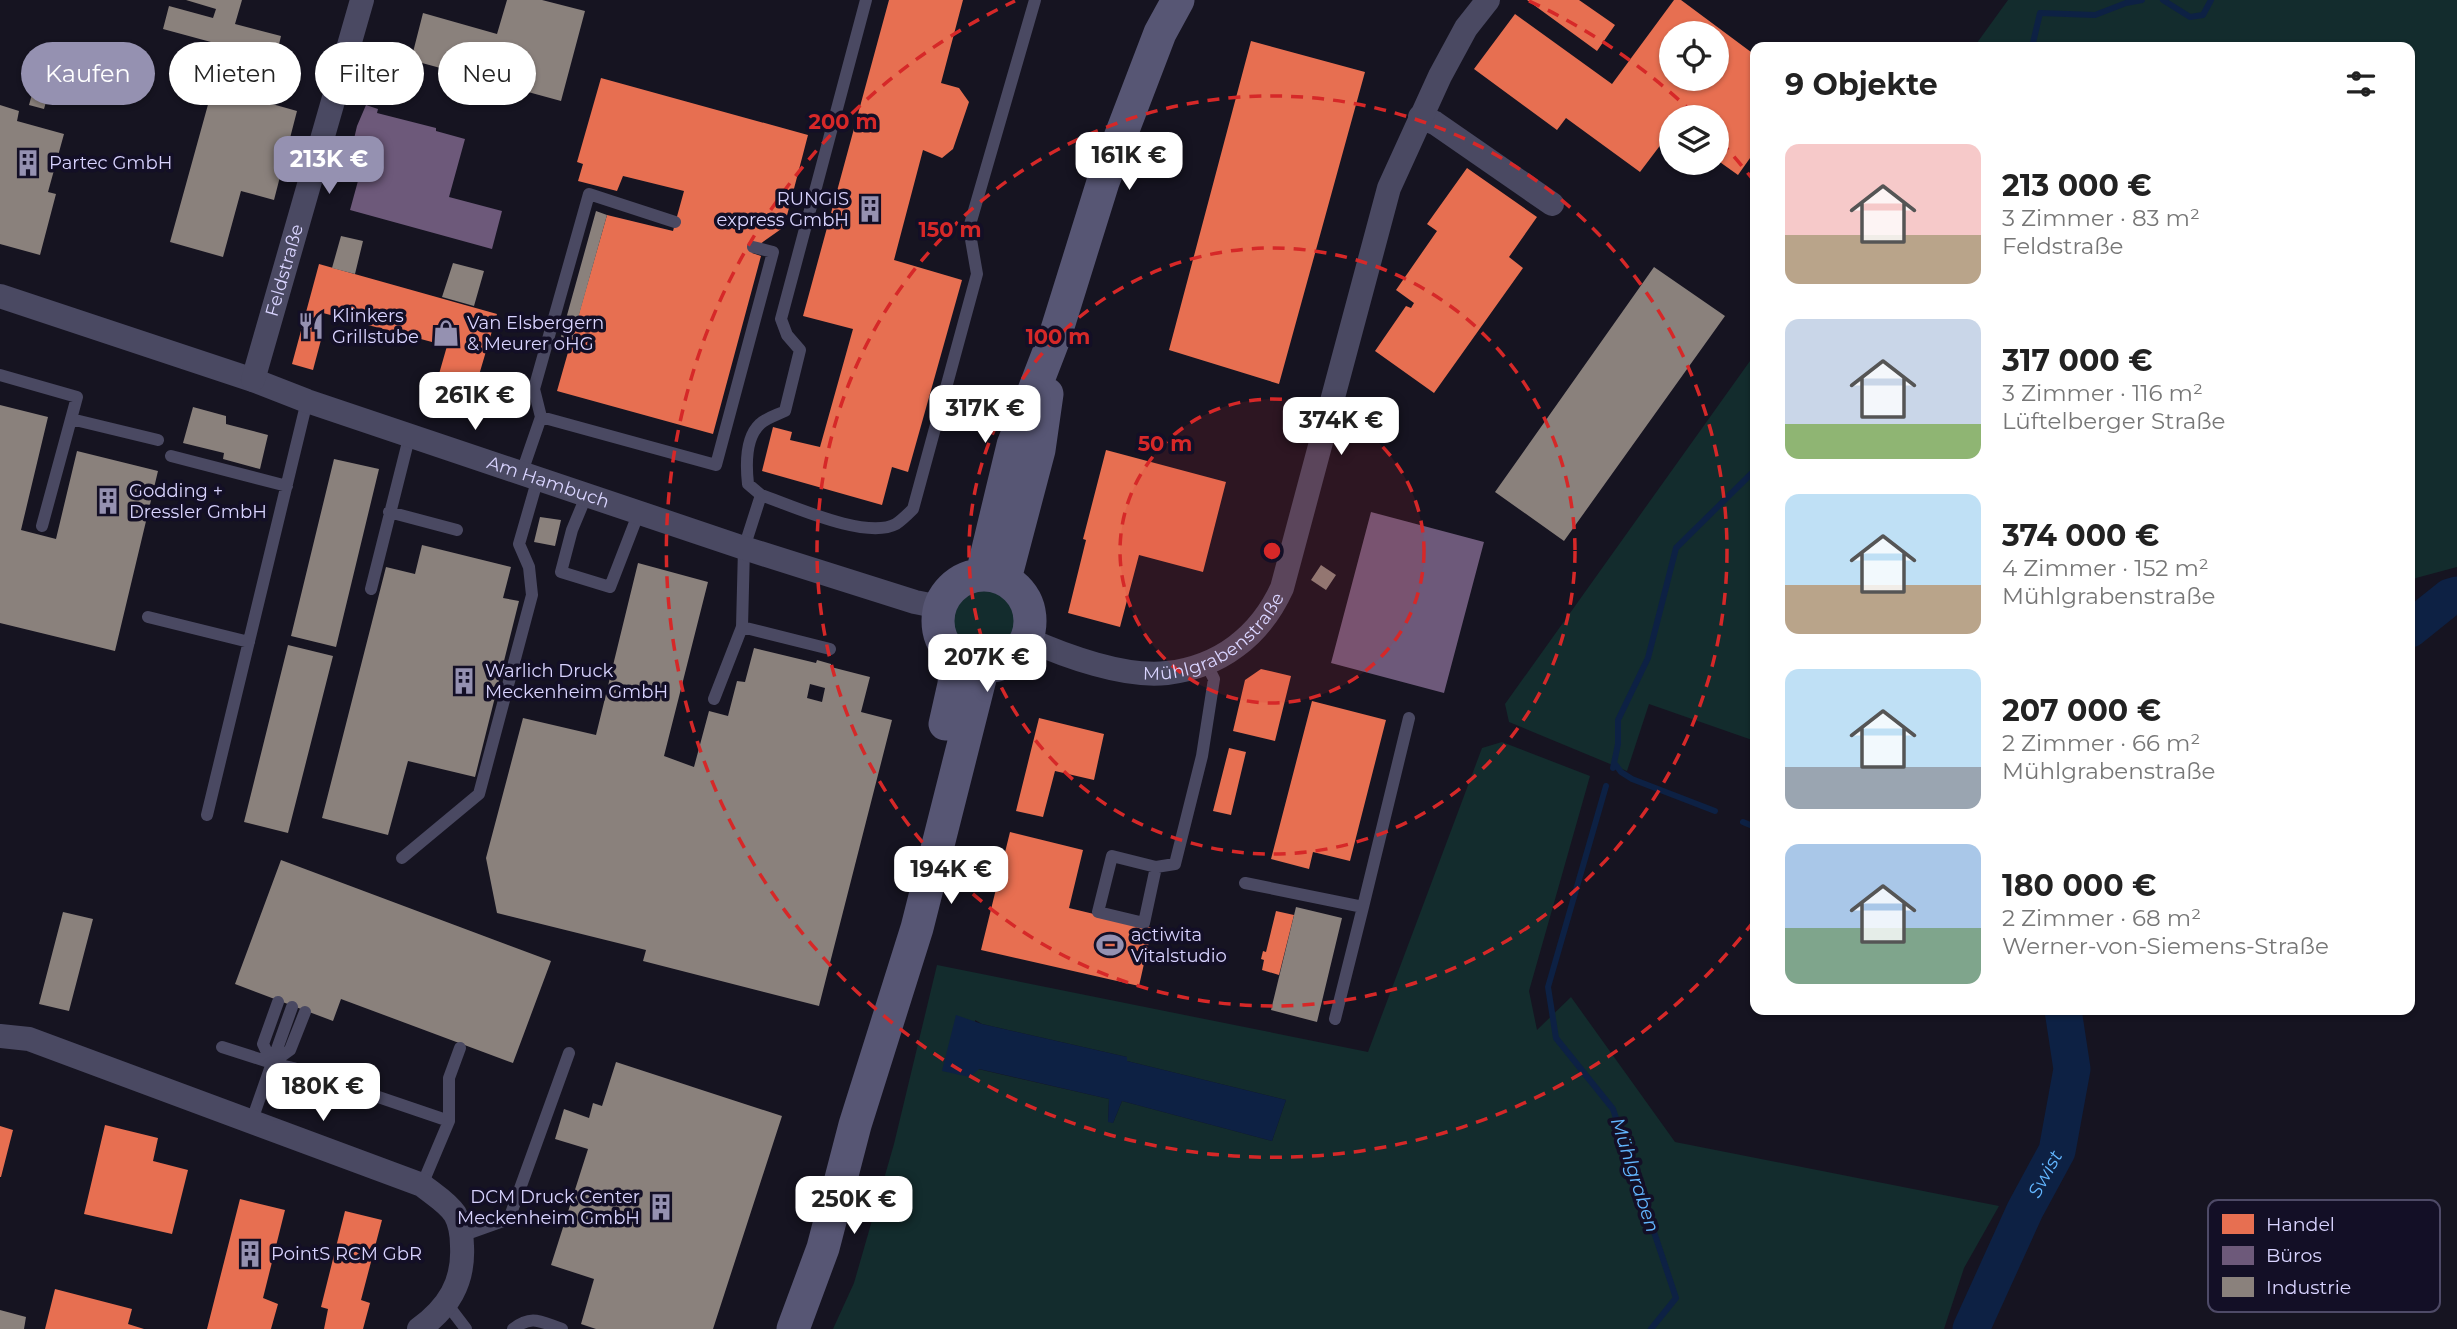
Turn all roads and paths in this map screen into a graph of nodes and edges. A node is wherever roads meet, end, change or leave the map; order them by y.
1 (362, 0) edge
2 (866, 0) edge
3 (1035, 0) edge
4 (1178, 0) edge
5 (1488, 0) edge
6 (1420, 117) junction
7 (1552, 204) dead end
8 (675, 222) dead end
9 (753, 247) dead end
10 (0, 296) edge
11 (0, 375) edge
12 (253, 380) junction
13 (307, 401) junction
14 (541, 417) junction
15 (71, 419) junction
16 (410, 434) junction
17 (158, 440) dead end
18 (171, 456) dead end
19 (530, 475) junction
20 (287, 486) junction
21 (587, 494) junction
22 (761, 495) junction
23 (389, 512) junction
24 (639, 512) junction
25 (43, 526) dead end
26 (457, 530) dead end
27 (744, 548) junction
28 (993, 577) junction
29 (370, 589) dead end
30 (940, 607) junction
31 (148, 617) dead end
32 (742, 627) junction
33 (1027, 639) junction
34 (249, 642) junction
35 (830, 649) dead end
36 (970, 663) junction
37 (1206, 663) junction
38 (714, 699) dead end
39 (1409, 718) dead end
40 (207, 815) dead end
41 (402, 858) dead end
42 (1156, 867) junction
43 (1245, 883) dead end
44 (1363, 907) junction
45 (278, 1002) dead end
46 (298, 1009) dead end
47 (1335, 1019) dead end
48 (0, 1036) edge
49 (222, 1047) dead end
50 (460, 1048) dead end
51 (569, 1053) dead end
52 (272, 1063) junction
53 (252, 1120) junction
54 (449, 1121) junction
55 (422, 1185) junction
56 (461, 1236) junction
57 (447, 1304) junction
58 (419, 1329) edge
59 (466, 1329) edge
60 (513, 1329) edge
61 (562, 1329) edge
62 (793, 1329) edge

1 - 12 street, Feldstraße
2 - 22 lane
3 - 22 lane
4 - 28 main road
5 - 6 street, Mühlgrabenstraße
6 - 7 street
6 - 37 street, Mühlgrabenstraße
8 - 14 lane
9 - 14 lane
10 - 12 street, Am Hambuch
11 - 15 lane
12 - 13 street, Am Hambuch
13 - 16 street, Am Hambuch
13 - 20 lane
14 - 19 lane
15 - 17 lane
15 - 25 lane
16 - 19 street, Am Hambuch
16 - 23 lane
18 - 20 lane
19 - 21 street, Am Hambuch
19 - 41 lane
20 - 34 lane
21 - 24 street, Am Hambuch
21 - 24 lane
22 - 27 lane
23 - 26 lane
23 - 29 lane
24 - 27 street, Am Hambuch
27 - 30 street, Am Hambuch
27 - 32 lane
28 - 30 main road
28 - 33 main road
30 - 36 main road
31 - 34 lane
32 - 35 lane
32 - 38 lane
33 - 36 main road
33 - 37 street, Mühlgrabenstraße
34 - 40 lane
36 - 62 main road
37 - 42 lane
39 - 44 lane
42 - 42 lane
43 - 44 lane
44 - 47 lane
45 - 52 lane
46 - 52 lane
48 - 53 street
49 - 52 lane
50 - 54 lane
51 - 56 lane
52 - 53 lane
52 - 54 lane
53 - 55 street
54 - 55 lane
55 - 56 street
56 - 57 street
57 - 58 street
57 - 59 lane
60 - 61 lane

